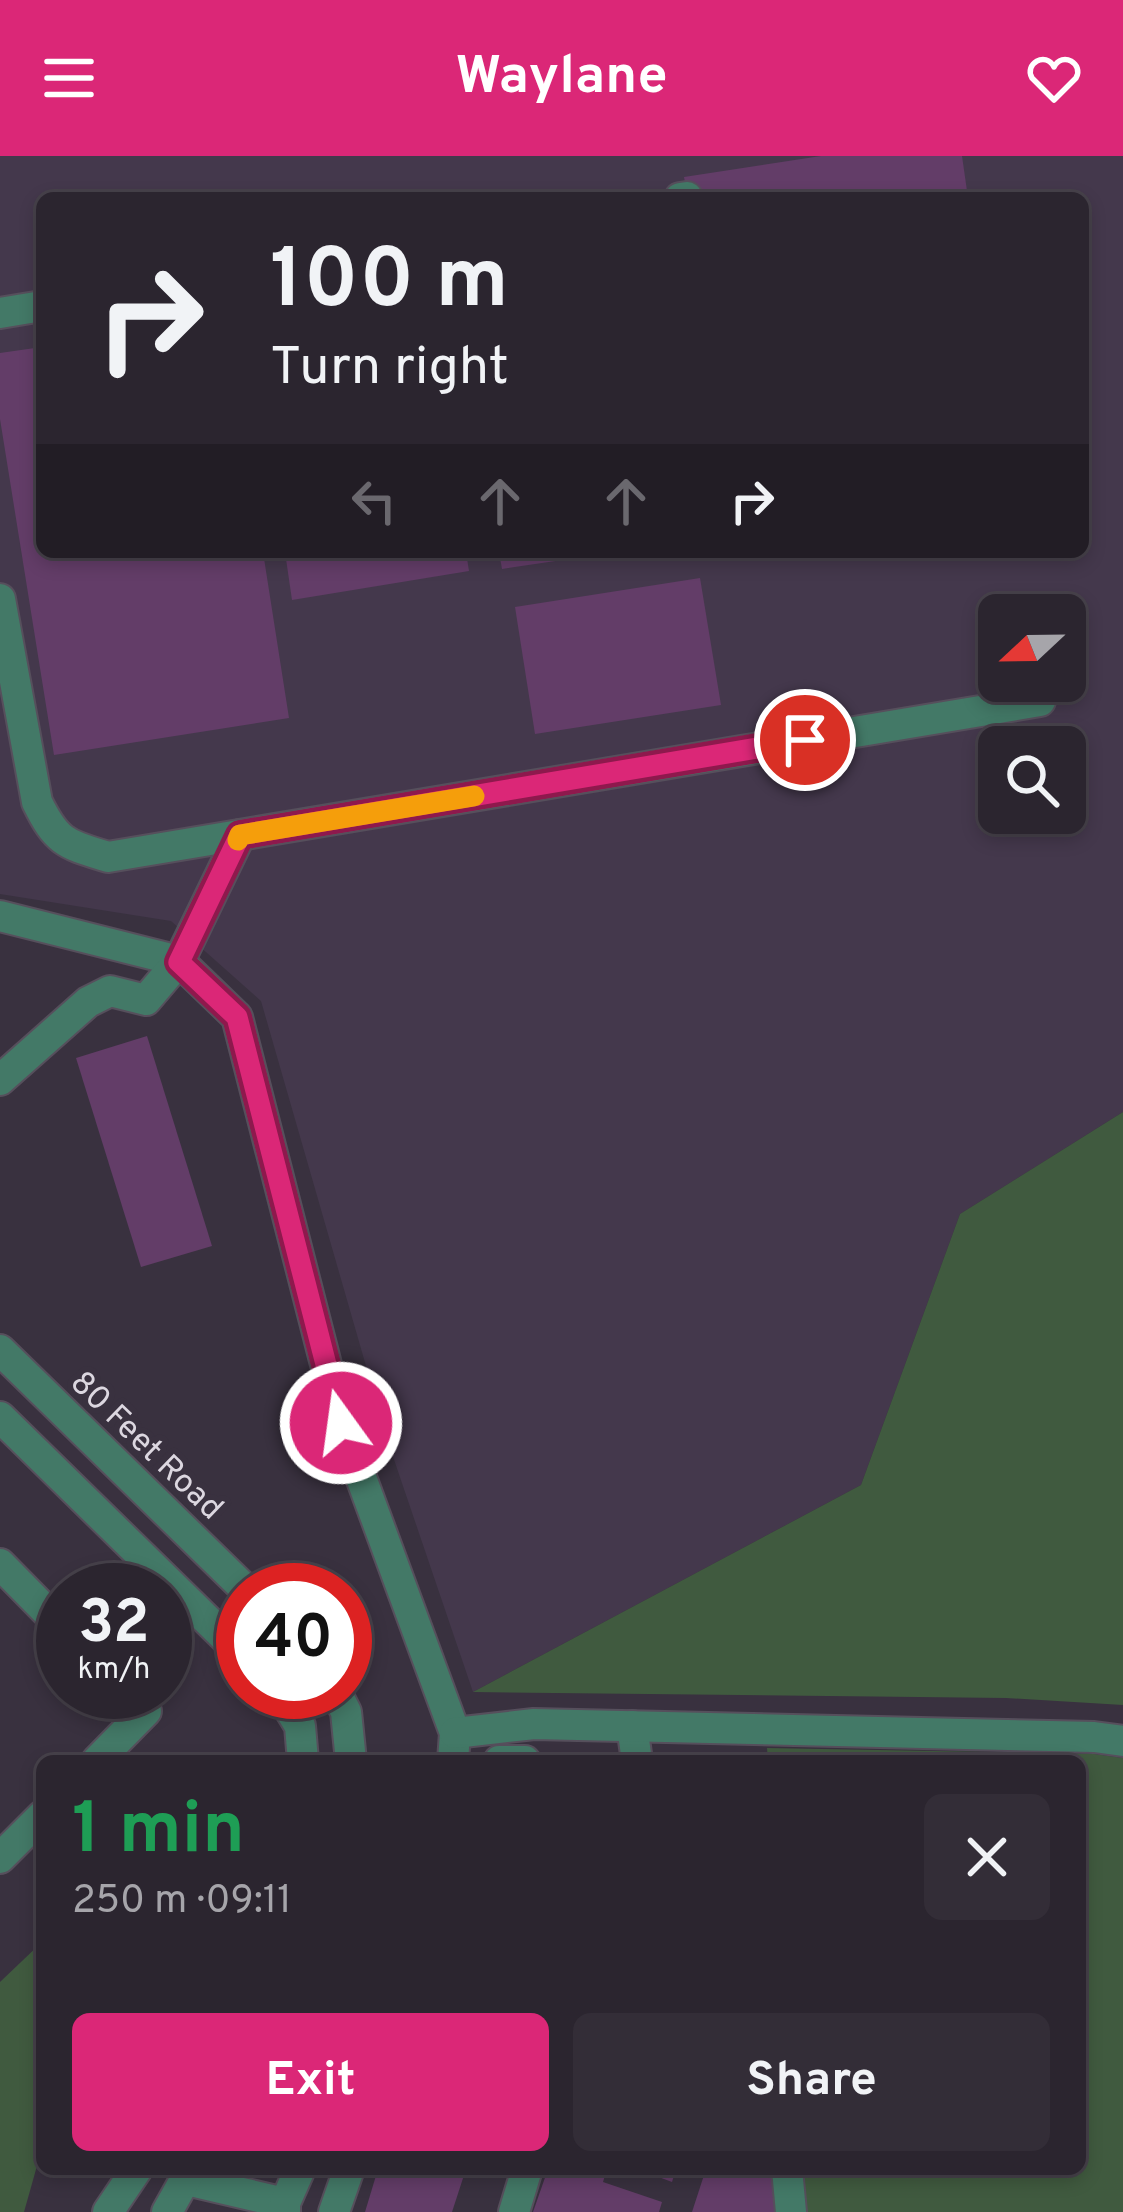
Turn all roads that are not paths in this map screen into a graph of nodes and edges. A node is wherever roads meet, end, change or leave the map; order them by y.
1 (36, 307) edge
2 (0, 313) edge
3 (0, 599) edge
4 (1028, 702) edge
5 (240, 835) junction
6 (0, 916) edge
7 (179, 962) junction
8 (0, 1080) edge
9 (0, 1350) edge
10 (0, 1417) edge
11 (218, 1563) edge
12 (0, 1564) edge
13 (36, 1601) edge
14 (216, 1628) edge
15 (138, 1719) edge
16 (295, 1719) edge
17 (347, 1719) edge
18 (632, 1726) junction
19 (1123, 1741) edge
20 (454, 1747) edge
21 (103, 1755) edge
22 (302, 1755) edge
23 (350, 1755) edge
24 (636, 1755) edge
25 (36, 1822) edge
26 (0, 1858) edge
27 (133, 2175) edge
28 (189, 2175) edge
29 (298, 2175) edge
30 (347, 2175) edge
31 (525, 2175) edge
32 (788, 2175) edge
33 (285, 2207) edge
34 (108, 2212) edge
35 (167, 2212) edge
36 (334, 2212) edge
37 (514, 2212) edge
38 (791, 2212) edge

1 - 2 street
3 - 5 street
4 - 5 street
5 - 7 street
6 - 7 street
7 - 8 street
7 - 20 street
9 - 11 street, 80 Feet Road
10 - 14 street
12 - 13 street
15 - 21 street
16 - 22 street
17 - 23 street
18 - 19 street
18 - 20 street
18 - 24 street
25 - 26 street
27 - 34 street
28 - 33 street
28 - 35 street
29 - 33 street
30 - 36 street
31 - 37 street
32 - 38 street

